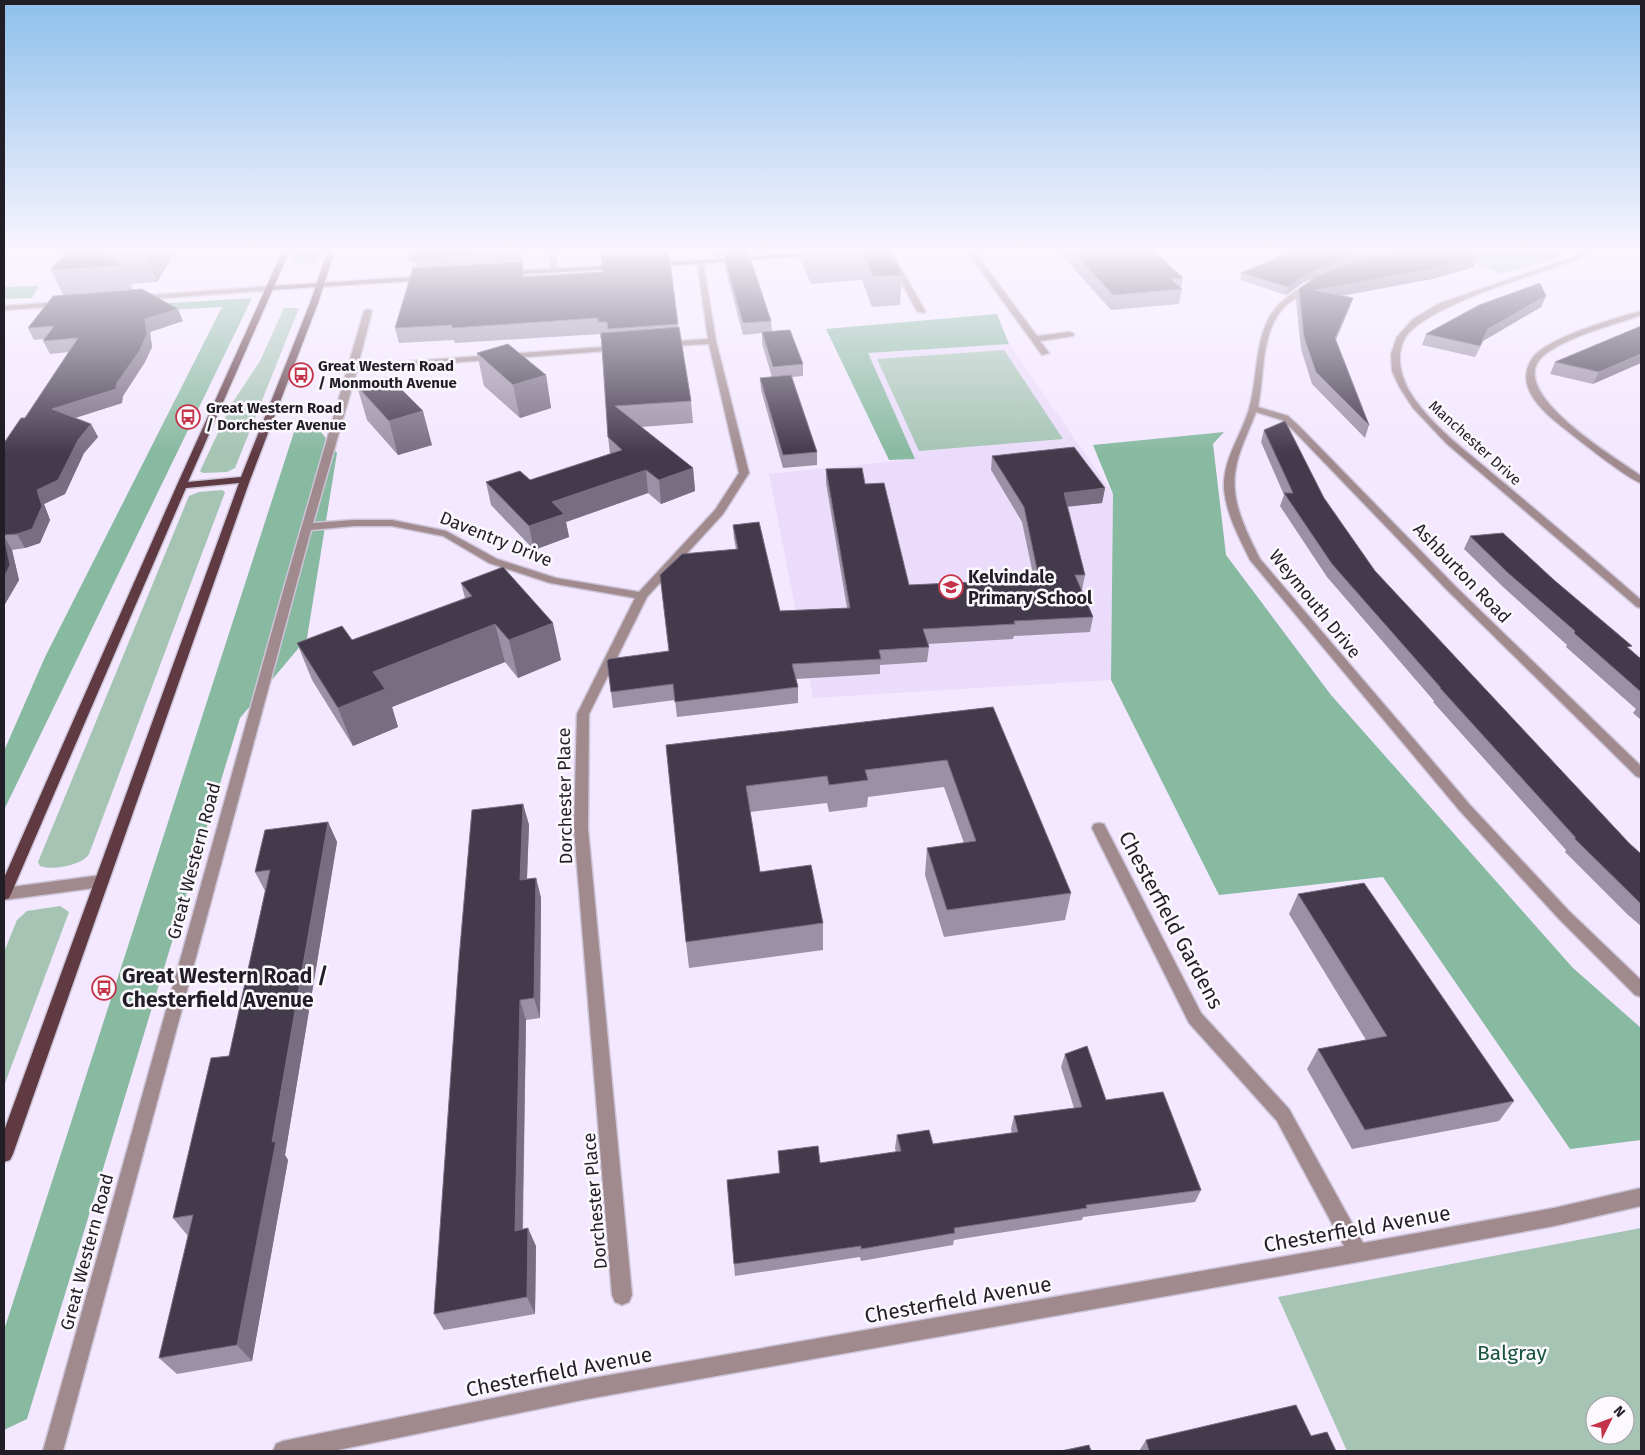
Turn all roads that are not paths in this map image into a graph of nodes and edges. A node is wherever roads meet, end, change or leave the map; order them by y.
1 (257, 318) edge
2 (308, 318) edge
3 (366, 318) edge
4 (708, 318) edge
5 (1019, 318) edge
6 (1273, 318) edge
7 (1420, 318) edge
8 (1626, 318) edge
9 (1070, 334) dead end
10 (1034, 339) junction
11 (712, 341) junction
12 (655, 345) edge
13 (627, 347) edge
14 (1045, 353) dead end
15 (353, 368) junction
16 (1253, 408) junction
17 (245, 480) junction
18 (1641, 480) edge
19 (182, 485) junction
20 (306, 527) junction
21 (642, 596) junction
22 (1641, 606) edge
23 (1641, 773) edge
24 (1099, 828) dead end
25 (102, 880) junction
26 (4, 894) edge
27 (1641, 990) edge
28 (4, 1154) edge
29 (1641, 1196) edge
30 (1358, 1253) junction
31 (622, 1295) dead end
32 (53, 1451) edge
33 (283, 1451) edge

1 - 19 main road
2 - 17 main road
3 - 15 street, Great Western Road
4 - 11 street, Dorchester Place
5 - 10 street
6 - 16 street, Weymouth Drive
7 - 22 street, Manchester Drive
8 - 18 street
9 - 10 street
10 - 14 street
11 - 12 street
11 - 21 street, Dorchester Place
13 - 15 street
15 - 20 street, Great Western Road
16 - 23 street, Ashburton Road
16 - 27 street, Weymouth Drive
17 - 19 main road
17 - 25 main road
19 - 26 main road
20 - 21 street, Daventry Drive
20 - 32 street, Great Western Road
21 - 31 street, Dorchester Place
24 - 30 street, Chesterfield Gardens
25 - 26 street
25 - 28 main road
29 - 30 street, Chesterfield Avenue
30 - 33 street, Chesterfield Avenue

